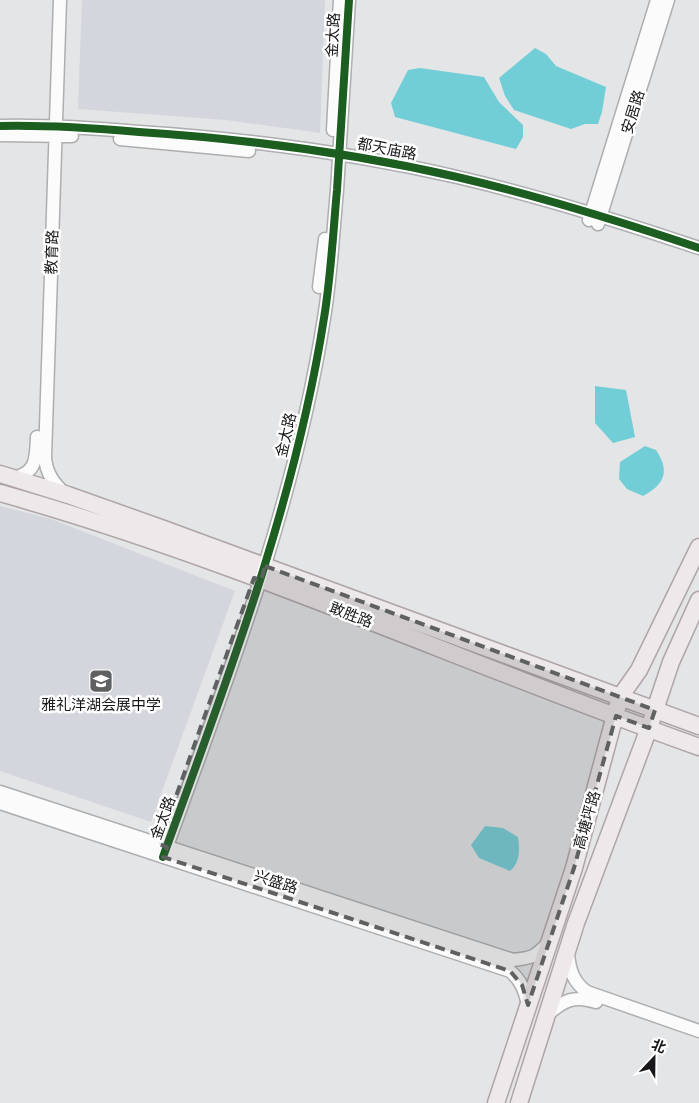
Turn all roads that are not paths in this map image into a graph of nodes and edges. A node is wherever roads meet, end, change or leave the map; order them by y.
1 (53, 0) edge
2 (60, 0) edge
3 (340, 0) edge
4 (349, 0) edge
5 (657, 0) edge
6 (668, 0) edge
7 (0, 126) edge
8 (52, 131) junction
9 (0, 135) edge
10 (335, 157) junction
11 (595, 219) junction
12 (699, 248) edge
13 (699, 256) edge
14 (6, 476) edge
15 (0, 493) edge
16 (68, 495) junction
17 (699, 547) edge
18 (259, 572) junction
19 (699, 600) edge
20 (620, 697) junction
21 (655, 710) junction
22 (616, 716) junction
23 (699, 726) edge
24 (649, 728) junction
25 (699, 747) edge
26 (0, 792) edge
27 (0, 803) edge
28 (161, 850) junction
29 (548, 943) junction
30 (568, 951) junction
31 (528, 1006) junction
32 (547, 1015) junction
33 (699, 1031) edge
34 (699, 1038) edge
35 (496, 1103) edge
36 (519, 1103) edge

1 - 8 street, 教育路
2 - 8 street, 教育路
3 - 10 street, 金太路
4 - 10 street, 金太路
5 - 11 street, 安居路
6 - 11 street, 安居路
7 - 8 street, 都天庙路
8 - 9 street, 都天庙路
8 - 10 street, 都天庙路
8 - 14 street, 教育路
8 - 16 street, 教育路
10 - 11 street, 都天庙路
10 - 18 street, 金太路
11 - 12 street, 都天庙路
11 - 13 street, 都天庙路
14 - 16 main road, 敢胜路
15 - 18 main road, 敢胜路
16 - 18 main road, 敢胜路
17 - 20 main road, 高塘坪路
18 - 20 main road, 敢胜路
18 - 22 main road, 敢胜路
18 - 28 street, 金太路
19 - 21 main road, 高塘坪路
20 - 21 main road, 敢胜路
20 - 22 main road, 高塘坪路
21 - 23 main road, 敢胜路
21 - 24 main road, 高塘坪路
22 - 24 main road, 敢胜路
22 - 29 main road, 高塘坪路
24 - 25 main road, 敢胜路
24 - 30 main road, 高塘坪路
26 - 28 street, 兴盛路
27 - 28 street, 兴盛路
28 - 29 street, 兴盛路
28 - 31 street, 兴盛路
29 - 31 main road, 高塘坪路
30 - 32 main road, 高塘坪路
30 - 33 street
31 - 35 main road, 高塘坪路
32 - 34 street
32 - 36 main road, 高塘坪路

